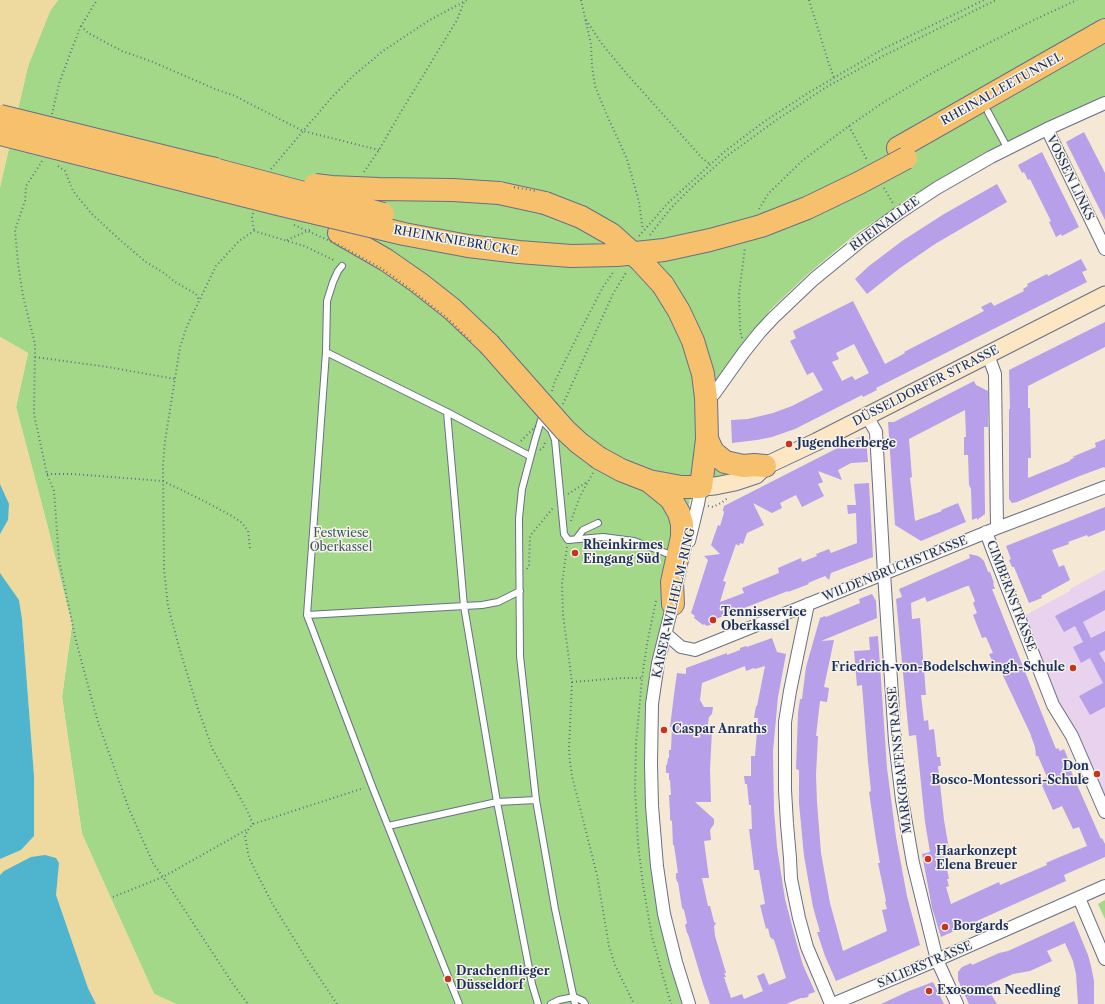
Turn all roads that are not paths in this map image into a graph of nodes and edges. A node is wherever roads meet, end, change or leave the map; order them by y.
1 (1105, 30) edge
2 (1105, 48) edge
3 (1105, 103) edge
4 (988, 112) junction
5 (0, 116) edge
6 (1046, 129) junction
7 (0, 134) edge
8 (1008, 149) junction
9 (902, 153) junction
10 (205, 176) junction
11 (278, 204) junction
12 (1105, 249) edge
13 (342, 266) road end
14 (1105, 296) edge
15 (326, 352) junction
16 (988, 355) junction
17 (706, 398) junction
18 (446, 412) junction
19 (868, 416) junction
20 (707, 439) junction
21 (530, 456) junction
22 (765, 466) junction
23 (649, 481) junction
24 (1105, 487) edge
25 (701, 488) junction
26 (598, 523) dead end
27 (992, 530) junction
28 (576, 539) junction
29 (682, 558) junction
30 (884, 573) junction
31 (520, 591) junction
32 (673, 604) joint
33 (808, 604) junction
34 (464, 606) junction
35 (307, 614) junction
36 (666, 634) junction
37 (536, 800) junction
38 (497, 802) junction
39 (1105, 812) edge
40 (388, 826) junction
41 (1105, 886) edge
42 (1079, 898) junction
43 (1105, 959) edge
44 (937, 960) junction
45 (574, 997) junction
46 (459, 1004) edge
47 (538, 1004) edge
48 (551, 1004) edge
49 (575, 1004) edge
50 (586, 1004) edge
51 (689, 1004) edge
52 (832, 1004) edge
53 (957, 1004) edge

1 - 9 highway, RHEINALLEETUNNEL
2 - 4 highway, RHEINALLEETUNNEL
3 - 6 street, RHEINALLEE
4 - 8 lane
4 - 9 highway, RHEINALLEETUNNEL
5 - 10 highway, bridge
6 - 8 street, RHEINALLEE
6 - 12 street, VOSSEN LINKS
7 - 10 highway, bridge
8 - 17 street, RHEINALLEE
9 - 10 highway, RHEINKNIEBRÜCKE, bridge
9 - 11 highway, RHEINKNIEBRÜCKE, bridge
10 - 11 highway, RHEINKNIEBRÜCKE, bridge
10 - 17 highway, bridge
11 - 23 highway, bridge
13 - 15 lane
14 - 16 street, DÜSSELDORFER STRASSE
15 - 18 lane
15 - 35 lane
16 - 19 street, DÜSSELDORFER STRASSE
16 - 27 street, CIMBERNSTRASSE
17 - 20 highway
18 - 21 lane
18 - 34 lane
19 - 22 street, DÜSSELDORFER STRASSE
19 - 30 street, MARKGRAFENSTRASSE
20 - 22 highway
20 - 25 highway
21 - 28 lane
21 - 31 lane
22 - 25 street, DÜSSELDORFER STRASSE
23 - 25 highway
23 - 29 highway
24 - 27 street, WILDENBRUCHSTRASSE
25 - 29 street, KAISER-WILHELM-RING
26 - 28 lane
27 - 30 street, WILDENBRUCHSTRASSE
27 - 39 street, CIMBERNSTRASSE
28 - 29 lane
29 - 32 highway
30 - 33 street, WILDENBRUCHSTRASSE
30 - 44 street, MARKGRAFENSTRASSE
31 - 34 lane
31 - 37 lane
32 - 36 street, KAISER-WILHELM-RING
33 - 36 street, WILDENBRUCHSTRASSE
33 - 52 street
34 - 35 lane
34 - 38 lane
35 - 40 lane
36 - 51 street, KAISER-WILHELM-RING
37 - 38 lane
37 - 45 lane
38 - 40 lane
38 - 47 lane
40 - 46 lane
41 - 42 street, SALIERSTRASSE
42 - 43 street
42 - 44 street, SALIERSTRASSE
44 - 52 street, SALIERSTRASSE
44 - 53 street, MARKGRAFENSTRASSE
45 - 48 lane
45 - 49 lane
45 - 50 lane

